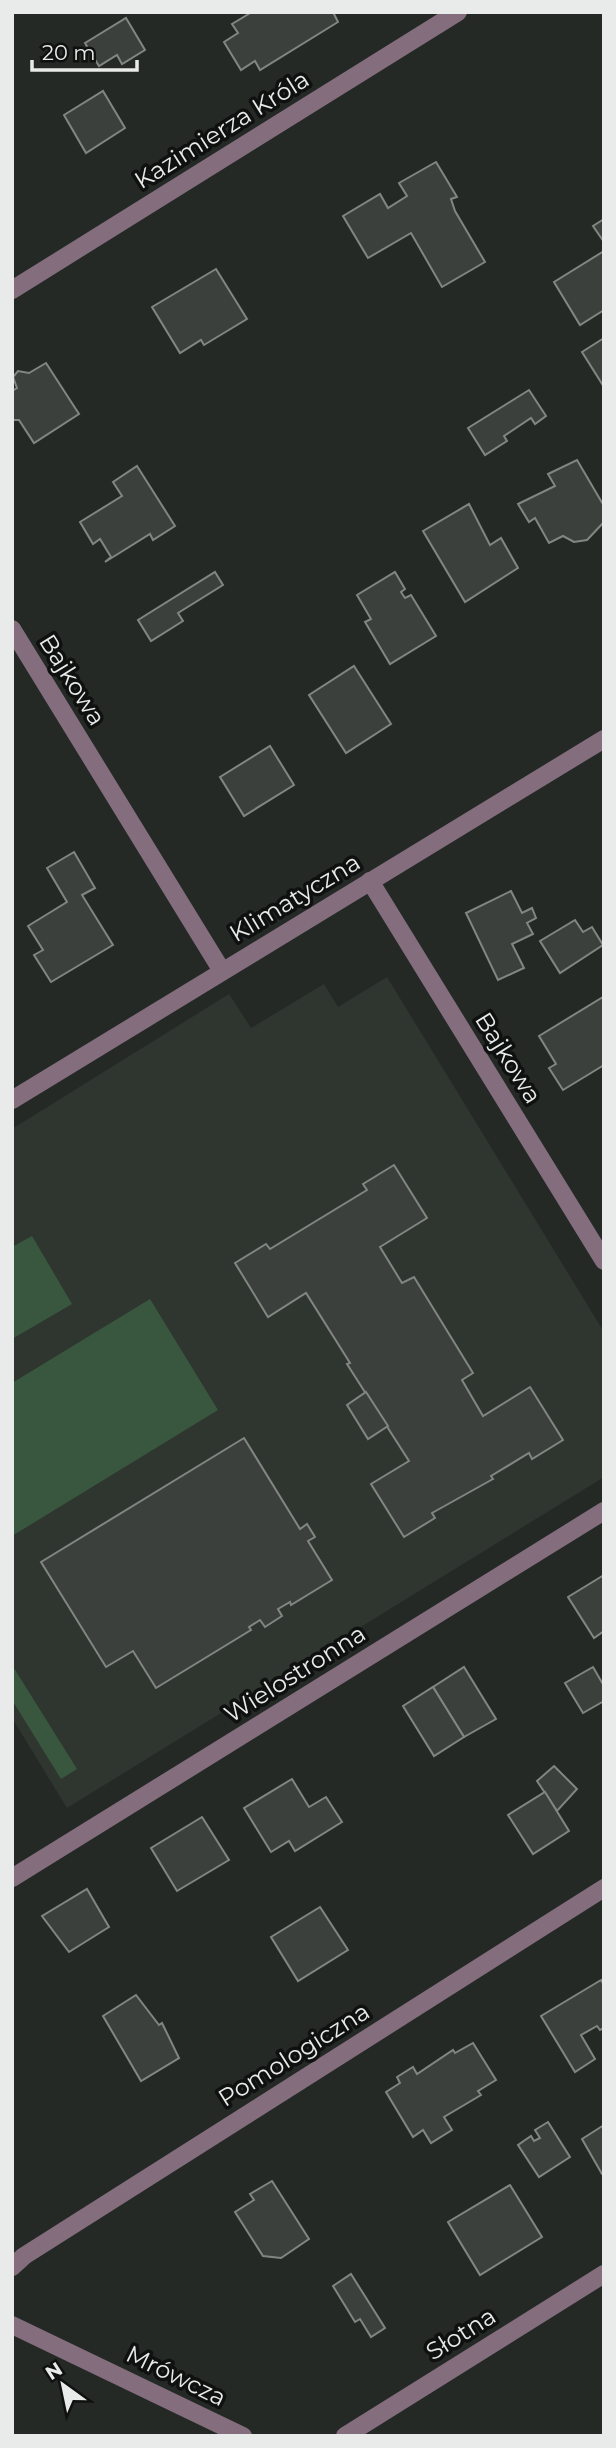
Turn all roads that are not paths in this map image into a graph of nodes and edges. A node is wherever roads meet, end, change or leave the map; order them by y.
1 (458, 12) edge
2 (12, 290) edge
3 (12, 629) edge
4 (604, 739) edge
5 (370, 881) junction
6 (222, 971) junction
7 (12, 1100) edge
8 (604, 1261) edge
9 (604, 1511) edge
10 (12, 1878) edge
11 (604, 1888) edge
12 (12, 2267) edge
13 (604, 2274) edge
14 (12, 2325) edge
15 (243, 2436) edge
16 (345, 2436) edge

1 - 2 street, Kazimierza Króla
3 - 6 street, Bajkowa
4 - 5 street, Klimatyczna
5 - 6 street, Klimatyczna
5 - 8 street, Bajkowa
6 - 7 street, Klimatyczna
9 - 10 street, Wielostronna
11 - 12 street, Pomologiczna
13 - 16 street, Słotna
14 - 15 street, Mrówcza

